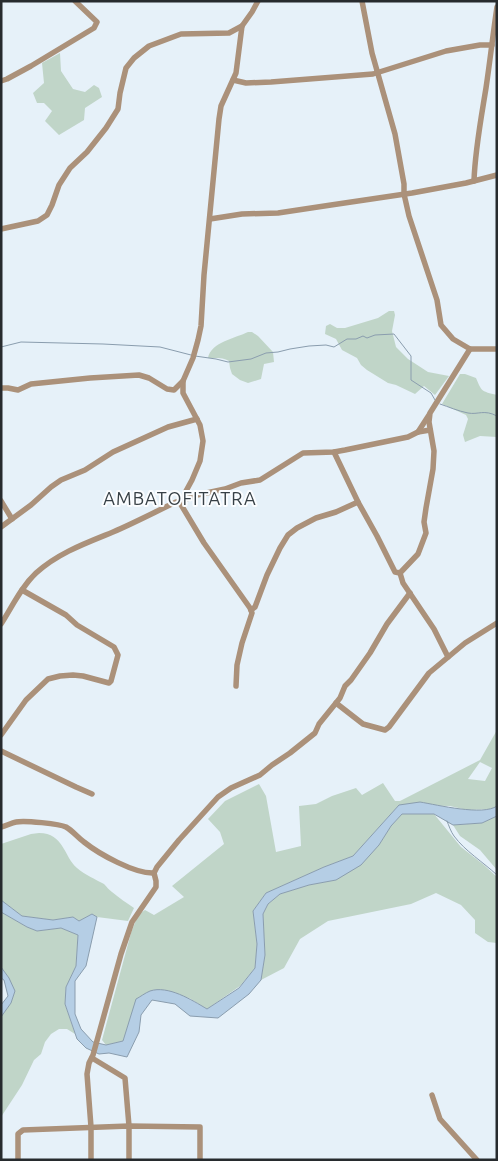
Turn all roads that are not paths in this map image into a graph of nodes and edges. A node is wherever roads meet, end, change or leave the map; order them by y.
1 (75, 1) edge
2 (258, 1) edge
3 (362, 1) edge
4 (497, 8) edge
5 (242, 26) junction
6 (492, 45) junction
7 (377, 72) junction
8 (233, 80) junction
9 (1, 81) edge
10 (497, 175) edge
11 (474, 180) junction
12 (404, 194) junction
13 (210, 219) junction
14 (1, 229) edge
15 (470, 349) junction
16 (497, 349) edge
17 (183, 381) junction
18 (1, 388) edge
19 (430, 413) junction
20 (198, 419) junction
21 (430, 430) junction
22 (418, 432) junction
23 (334, 452) junction
24 (182, 501) junction
25 (1, 502) edge
26 (358, 502) junction
27 (12, 519) junction
28 (1, 527) edge
29 (400, 573) junction
30 (22, 590) junction
31 (410, 593) junction
32 (251, 610) junction
33 (497, 623) edge
34 (1, 624) edge
35 (448, 657) junction
36 (236, 686) dead end
37 (336, 704) junction
38 (1, 735) edge
39 (1, 751) edge
40 (92, 794) dead end
41 (1, 827) edge
42 (154, 873) junction
43 (93, 1057) junction
44 (432, 1095) dead end
45 (129, 1126) junction
46 (91, 1127) junction
47 (18, 1160) edge
48 (91, 1160) edge
49 (129, 1160) edge
50 (200, 1160) edge
51 (478, 1160) edge

1 - 9 street
2 - 5 street
3 - 7 street
4 - 6 street
5 - 8 street
5 - 14 street
6 - 7 street
6 - 11 street
7 - 8 street
7 - 12 street
8 - 13 street
10 - 11 street
11 - 12 street
12 - 13 street
12 - 15 street
13 - 17 street
15 - 16 street
15 - 19 street
17 - 18 street
17 - 20 street
19 - 21 street
19 - 22 street
20 - 24 street
20 - 27 street
21 - 22 street
21 - 29 street
22 - 23 street
23 - 24 street
23 - 26 street
24 - 30 street
24 - 32 street
25 - 27 street
26 - 29 street
26 - 32 street
27 - 28 street
29 - 31 street
30 - 34 street
30 - 38 street
31 - 35 street
31 - 37 street
32 - 36 street
33 - 35 street
35 - 37 street
37 - 42 street
39 - 40 street
41 - 42 street
42 - 43 street
43 - 45 street
43 - 46 street
44 - 51 street
45 - 46 street
45 - 49 street
45 - 50 street
46 - 47 street
46 - 48 street

